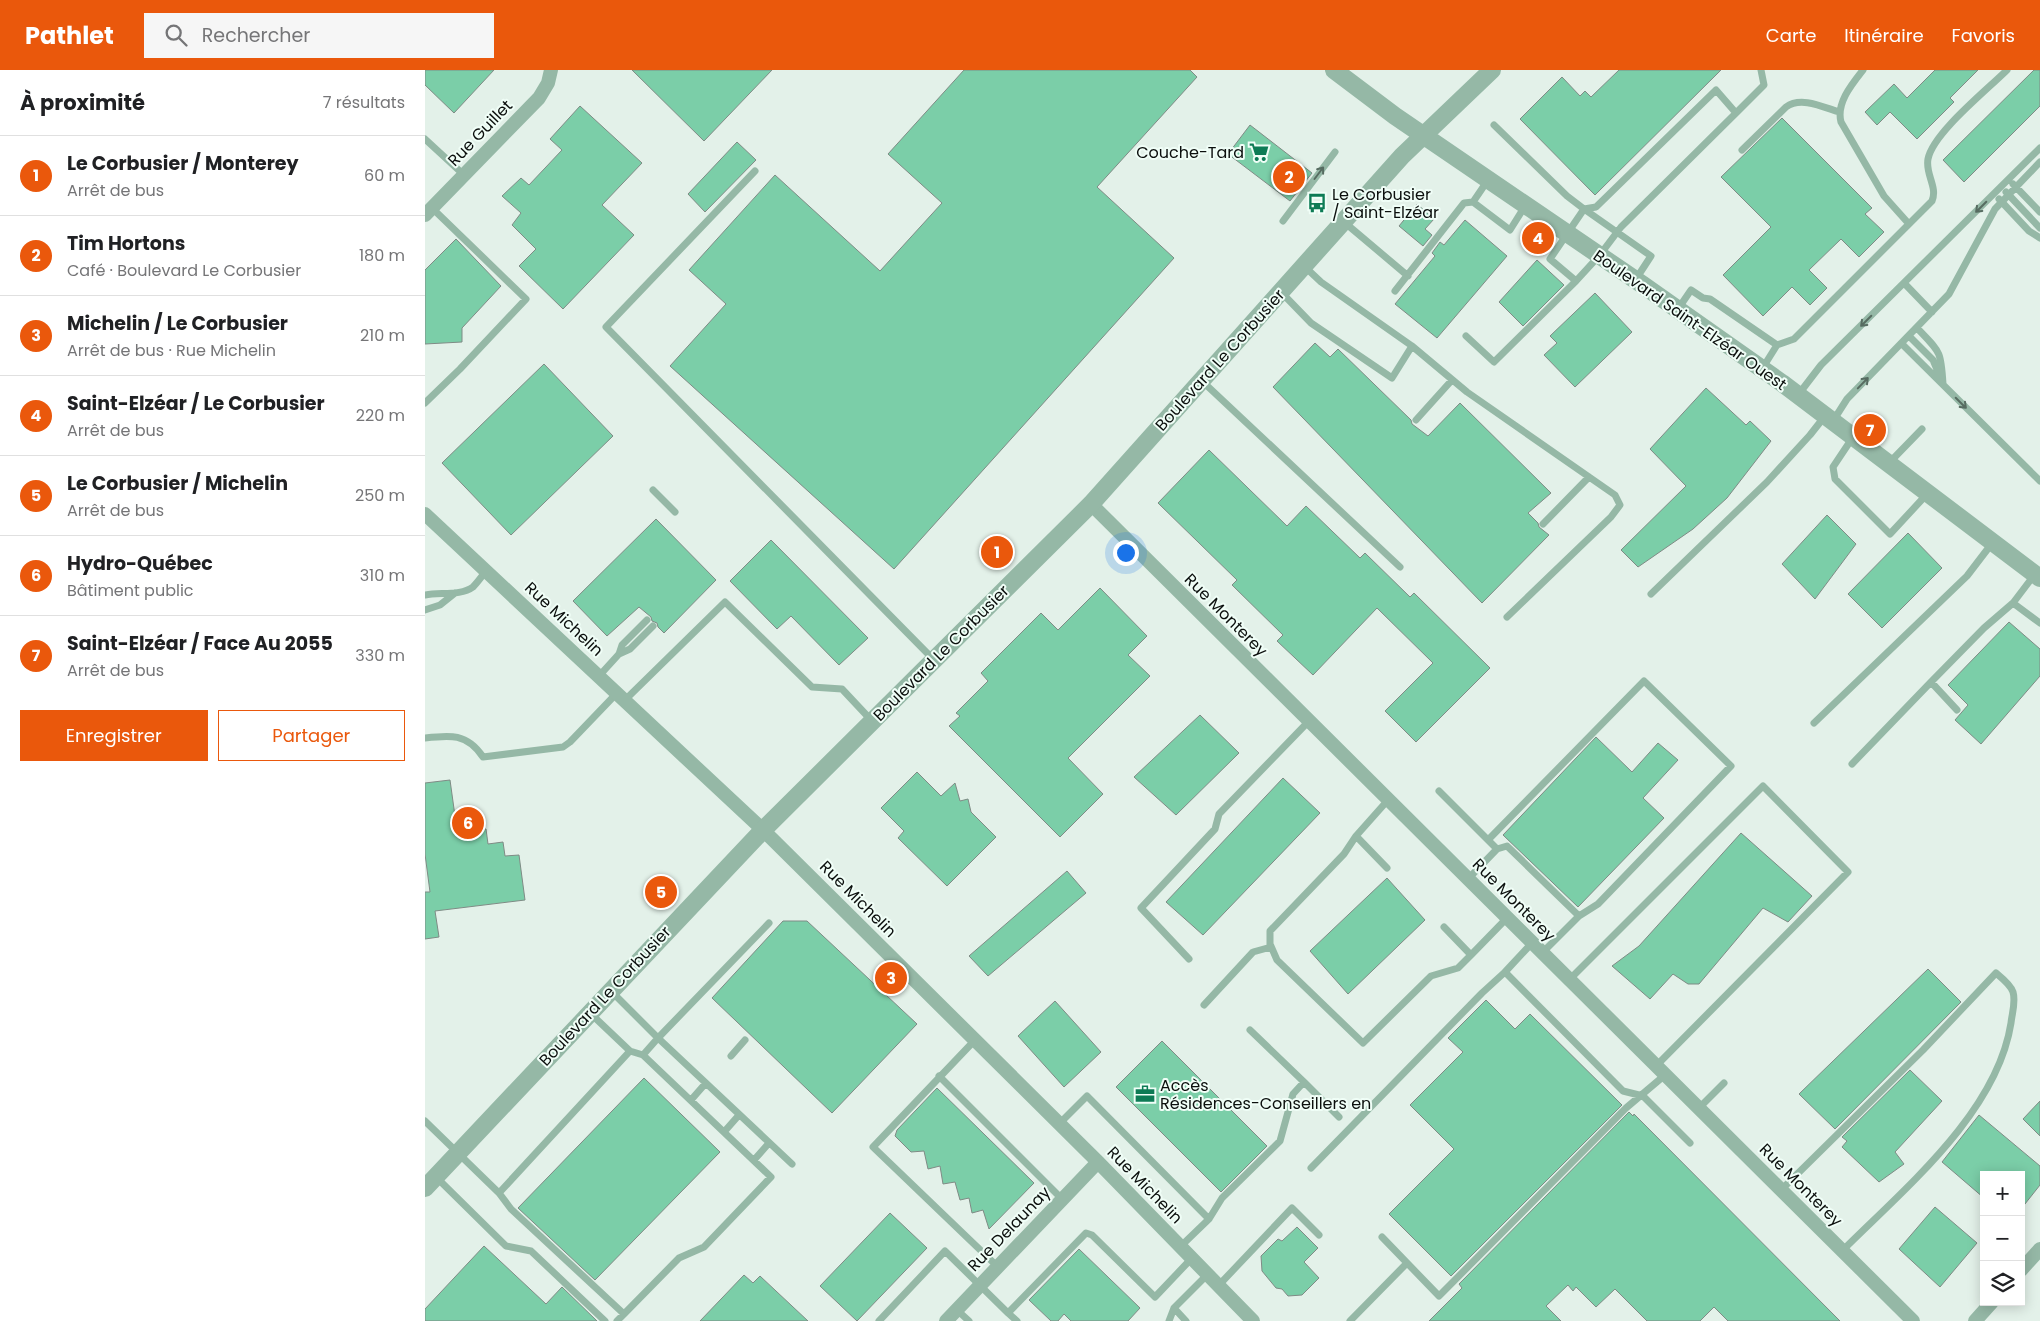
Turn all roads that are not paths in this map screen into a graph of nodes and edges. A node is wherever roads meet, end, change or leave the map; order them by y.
1 (551, 70) edge
2 (1334, 70) edge
3 (1492, 70) edge
4 (1761, 70) edge
5 (1863, 70) edge
6 (2007, 70) edge
7 (1839, 112) junction
8 (1737, 113) junction
9 (1494, 126) dead end
10 (1424, 136) junction
11 (425, 139) edge
12 (2040, 148) edge
13 (1742, 150) dead end
14 (1335, 152) dead end
15 (2040, 162) edge
16 (755, 170) dead end
17 (464, 175) junction
18 (2008, 179) junction
19 (1488, 180) junction
20 (2001, 186) junction
21 (2015, 187) junction
22 (1993, 194) junction
23 (2008, 194) junction
24 (2001, 201) junction
25 (1473, 202) junction
26 (1525, 206) junction
27 (1584, 209) junction
28 (428, 212) edge
29 (2040, 212) edge
30 (1283, 221) dead end
31 (1344, 222) junction
32 (1909, 224) junction
33 (2040, 228) edge
34 (1617, 232) junction
35 (1567, 235) junction
36 (2040, 238) edge
37 (1599, 256) junction
38 (1303, 266) junction
39 (1408, 276) junction
40 (1635, 280) junction
41 (1575, 282) junction
42 (1904, 283) junction
43 (1395, 291) dead end
44 (1281, 292) junction
45 (1677, 309) junction
46 (1932, 312) junction
47 (1917, 328) junction
48 (1466, 336) dead end
49 (1909, 336) junction
50 (1902, 344) junction
51 (1777, 345) junction
52 (1413, 346) junction
53 (1762, 369) junction
54 (1202, 380) junction
55 (1453, 380) junction
56 (1943, 384) junction
57 (1798, 395) junction
58 (425, 403) edge
59 (1829, 418) junction
60 (1416, 420) dead end
61 (1922, 429) dead end
62 (1853, 437) junction
63 (1889, 463) junction
64 (1589, 477) junction
65 (2040, 481) edge
66 (653, 490) dead end
67 (1928, 493) junction
68 (1091, 504) junction
69 (675, 512) dead end
70 (425, 514) edge
71 (1543, 524) dead end
72 (1993, 542) junction
73 (1400, 567) dead end
74 (486, 571) junction
75 (2038, 576) edge
76 (455, 593) junction
77 (1651, 594) dead end
78 (425, 596) edge
79 (2013, 603) junction
80 (425, 610) edge
81 (1507, 616) dead end
82 (647, 620) dead end
83 (2040, 623) edge
84 (653, 626) dead end
85 (619, 654) junction
86 (935, 660) junction
87 (599, 676) junction
88 (1931, 682) junction
89 (621, 696) junction
90 (1957, 710) dead end
91 (1309, 721) junction
92 (873, 722) junction
93 (1814, 723) dead end
94 (425, 738) edge
95 (1852, 764) dead end
96 (1439, 791) dead end
97 (1388, 800) junction
98 (763, 830) junction
99 (1356, 836) junction
100 (1489, 840) junction
101 (1497, 848) junction
102 (1387, 868) dead end
103 (1468, 879) junction
104 (1579, 916) junction
105 (1507, 918) junction
106 (769, 922) dead end
107 (1444, 927) dead end
108 (1532, 943) junction
109 (1271, 947) junction
110 (1542, 953) junction
111 (1471, 955) junction
112 (1189, 958) dead end
113 (1505, 972) junction
114 (1569, 980) junction
115 (611, 991) junction
116 (1204, 1004) dead end
117 (589, 1013) junction
118 (1251, 1030) dead end
119 (658, 1038) junction
120 (745, 1040) dead end
121 (975, 1040) junction
122 (630, 1051) junction
123 (643, 1055) junction
124 (731, 1056) dead end
125 (1661, 1070) junction
126 (939, 1076) junction
127 (1304, 1082) junction
128 (1724, 1083) dead end
129 (705, 1084) junction
130 (1643, 1096) junction
131 (691, 1100) junction
132 (1699, 1108) junction
133 (739, 1115) junction
134 (1339, 1117) dead end
135 (425, 1122) edge
136 (1059, 1124) junction
137 (724, 1132) junction
138 (769, 1143) junction
139 (1690, 1143) dead end
140 (458, 1153) junction
141 (753, 1160) junction
142 (1098, 1162) junction
143 (792, 1164) dead end
144 (1311, 1168) dead end
145 (430, 1182) edge
146 (1781, 1190) junction
147 (499, 1193) junction
148 (1062, 1199) junction
149 (1209, 1219) junction
150 (1319, 1235) dead end
151 (1381, 1237) dead end
152 (1181, 1246) junction
153 (2040, 1250) edge
154 (1842, 1251) junction
155 (1193, 1258) junction
156 (1407, 1263) junction
157 (998, 1266) junction
158 (2025, 1266) edge
159 (1209, 1274) junction
160 (981, 1285) junction
161 (1219, 1285) junction
162 (1988, 1306) edge
163 (1174, 1308) junction
164 (957, 1310) junction
165 (1009, 1313) junction
166 (624, 1314) junction
167 (605, 1321) edge
168 (617, 1321) edge
169 (879, 1321) edge
170 (946, 1321) edge
171 (969, 1321) edge
172 (1017, 1321) edge
173 (1169, 1321) edge
174 (1186, 1321) edge
175 (1253, 1321) edge
176 (1350, 1321) edge
177 (1913, 1321) edge
178 (1975, 1321) edge

1 - 17 street, Rue Guillet
2 - 10 street, Boulevard Saint-Elzéar Ouest
3 - 10 street, Boulevard Le Corbusier
4 - 8 lane
5 - 7 lane
6 - 32 lane
7 - 13 lane
7 - 32 lane
8 - 27 lane
8 - 34 lane
9 - 27 lane
10 - 19 street, Boulevard Saint-Elzéar Ouest
10 - 31 street, Boulevard Le Corbusier
11 - 17 lane
12 - 18 lane
30 -> 14 lane
15 - 21 lane
16 - 86 lane
17 - 28 street, Rue Guillet
18 - 20 lane
18 - 21 lane
19 - 25 lane
19 - 26 street, Boulevard Saint-Elzéar Ouest
20 - 22 lane
20 - 23 lane
21 - 23 lane
21 - 29 lane
22 - 24 lane
22 -> 42 lane
23 - 24 lane
23 - 33 lane
24 - 36 lane
24 - 46 lane
25 - 26 lane
25 - 39 lane
26 - 35 street, Boulevard Saint-Elzéar Ouest
27 - 34 lane
27 - 35 lane
28 - 58 lane
31 - 38 street, Boulevard Le Corbusier
31 - 39 lane
32 - 51 lane
34 - 37 lane
34 - 40 lane
35 - 37 street, Boulevard Saint-Elzéar Ouest
35 - 41 lane
37 - 40 street, Boulevard Saint-Elzéar Ouest
37 - 41 lane
38 - 44 street, Boulevard Le Corbusier
38 - 52 lane
39 - 43 lane
40 - 45 street, Boulevard Saint-Elzéar Ouest
41 - 48 lane
42 - 46 lane
42 -> 57 lane
44 - 52 lane
44 - 54 street, Boulevard Le Corbusier
45 - 51 lane
45 - 53 street, Boulevard Saint-Elzéar Ouest
46 - 47 lane
47 - 49 lane
47 - 56 lane
49 - 50 lane
49 - 56 lane
50 - 56 lane
59 -> 50 lane
51 - 53 lane
52 - 55 lane
53 - 57 street, Boulevard Saint-Elzéar Ouest
54 - 68 street, Boulevard Le Corbusier
54 - 73 lane
55 - 60 lane
55 - 64 lane
56 -> 65 lane
57 - 59 street, Boulevard Saint-Elzéar Ouest
59 - 62 street, Boulevard Saint-Elzéar Ouest
59 - 77 lane
61 - 63 lane
62 - 63 street, Boulevard Saint-Elzéar Ouest
62 - 67 lane
63 - 67 street, Boulevard Saint-Elzéar Ouest
64 - 71 lane
64 - 81 lane
66 - 69 lane
67 - 72 street, Boulevard Saint-Elzéar Ouest
68 - 86 street, Boulevard Le Corbusier
68 - 91 street, Rue Monterey
70 - 74 street, Rue Michelin
72 - 75 street, Boulevard Saint-Elzéar Ouest
72 - 93 lane
74 - 76 lane
74 - 87 street, Rue Michelin
75 - 79 lane
76 - 78 lane
76 - 80 lane
79 - 83 lane
79 - 88 lane
82 - 85 lane
84 - 85 lane
85 - 87 lane
86 - 92 street, Boulevard Le Corbusier
87 - 89 street, Rue Michelin
88 - 90 lane
88 - 95 lane
89 - 92 lane
89 - 94 lane
89 - 98 street, Rue Michelin
91 - 97 street, Rue Monterey
91 - 112 lane
92 - 98 street, Boulevard Le Corbusier
96 - 100 lane
97 - 99 lane
97 - 103 street, Rue Monterey
98 - 115 street, Boulevard Le Corbusier
98 - 121 street, Rue Michelin
99 - 102 lane
99 - 109 lane
100 - 101 lane
100 - 104 lane
101 - 103 lane
101 - 104 lane
103 - 105 street, Rue Monterey
104 - 110 lane
105 - 108 street, Rue Monterey
105 - 111 lane
106 - 119 lane
107 - 111 lane
108 - 110 street, Rue Monterey
108 - 113 lane
109 - 111 lane
109 - 116 lane
110 - 114 street, Rue Monterey
113 - 130 lane
113 - 144 lane
114 - 125 street, Rue Monterey
114 - 125 lane
115 - 117 street, Boulevard Le Corbusier
115 - 119 lane
117 - 122 lane
117 - 140 street, Boulevard Le Corbusier
118 - 127 lane
119 - 123 lane
119 - 129 lane
120 - 124 lane
121 - 126 lane
121 - 136 street, Rue Michelin
122 - 123 lane
122 - 147 lane
123 - 131 lane
125 - 130 lane
125 - 132 street, Rue Monterey
126 - 148 lane
126 - 157 lane
127 - 134 lane
127 - 149 lane
128 - 132 lane
129 - 131 lane
129 - 133 lane
130 - 139 lane
130 - 156 lane
131 - 137 lane
132 - 146 street, Rue Monterey
133 - 137 lane
133 - 138 lane
135 - 140 lane
136 - 142 street, Rue Michelin
136 - 149 lane
137 - 141 lane
138 - 141 lane
138 - 143 lane
140 - 145 street, Boulevard Le Corbusier
140 - 147 lane
141 - 166 lane
142 - 148 street, Rue Delaunay
142 - 152 street, Rue Michelin
145 - 167 lane
146 - 154 street, Rue Monterey
146 - 154 lane
147 - 166 lane
148 - 157 street, Rue Delaunay
149 - 152 lane
150 - 161 lane
151 - 156 lane
152 - 155 street, Rue Michelin
153 - 158 street
154 - 177 street, Rue Monterey
155 - 159 street, Rue Michelin
155 - 165 lane
156 - 176 lane
157 - 160 street, Rue Delaunay
159 - 161 street, Rue Michelin
159 - 163 lane
160 - 164 street, Rue Delaunay
160 - 165 lane
160 - 169 lane
161 - 175 street, Rue Michelin
162 - 178 street
163 - 173 lane
163 - 174 lane
164 - 170 street, Rue Delaunay
164 - 171 lane
165 - 172 lane
166 - 168 lane

